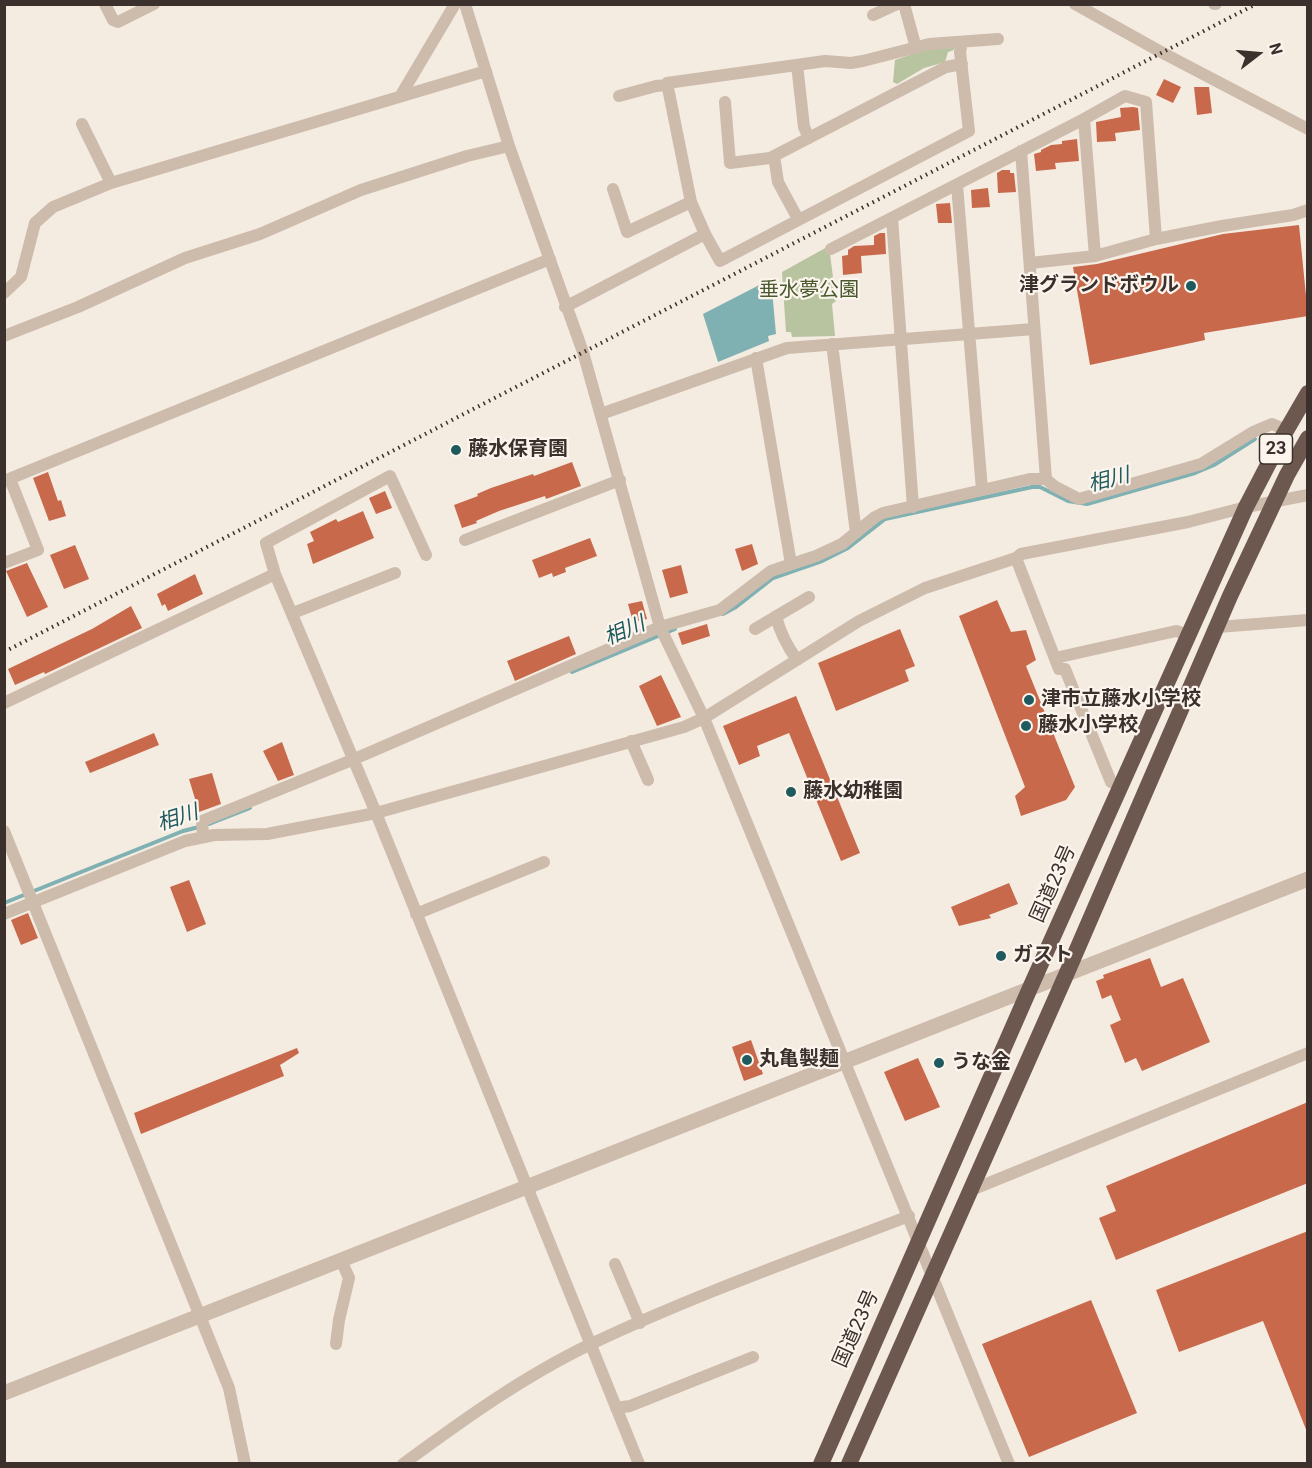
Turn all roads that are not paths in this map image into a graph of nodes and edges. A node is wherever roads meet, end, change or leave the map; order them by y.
1 (105, 4) edge
2 (154, 4) edge
3 (455, 4) edge
4 (465, 4) edge
5 (897, 4) edge
6 (904, 4) edge
7 (1075, 4) edge
8 (873, 15) dead end
9 (998, 39) dead end
10 (962, 42) junction
11 (916, 48) junction
12 (962, 64) junction
13 (797, 65) junction
14 (486, 71) junction
15 (667, 85) junction
16 (401, 95) junction
17 (619, 96) dead end
18 (725, 102) dead end
19 (1084, 119) junction
20 (82, 124) dead end
21 (1308, 129) edge
22 (809, 138) junction
23 (509, 146) junction
24 (1021, 152) junction
25 (774, 156) junction
26 (111, 183) junction
27 (957, 185) junction
28 (613, 189) dead end
29 (691, 202) junction
30 (1308, 210) edge
31 (892, 218) junction
32 (798, 219) junction
33 (705, 234) junction
34 (1156, 239) junction
35 (831, 249) dead end
36 (1095, 256) junction
37 (550, 259) junction
38 (1030, 263) junction
39 (4, 292) edge
40 (566, 307) junction
41 (1034, 329) junction
42 (970, 334) junction
43 (4, 336) edge
44 (901, 339) junction
45 (832, 344) junction
46 (756, 358) junction
47 (1308, 393) edge
48 (601, 414) junction
49 (1286, 430) junction
50 (1308, 438) edge
51 (1046, 479) junction
52 (7, 480) edge
53 (621, 480) junction
54 (982, 490) junction
55 (1308, 495) edge
56 (1274, 502) junction
57 (914, 507) junction
58 (1246, 507) junction
59 (856, 533) junction
60 (465, 540) dead end
61 (426, 555) dead end
62 (1016, 558) junction
63 (4, 563) edge
64 (791, 564) junction
65 (395, 573) dead end
66 (275, 574) junction
67 (809, 597) dead end
68 (293, 614) junction
69 (777, 616) junction
70 (1308, 620) edge
71 (1218, 627) junction
72 (755, 629) dead end
73 (662, 632) junction
74 (1189, 635) junction
75 (1055, 658) junction
76 (797, 660) junction
77 (4, 703) edge
78 (704, 718) junction
79 (631, 741) junction
80 (354, 764) junction
81 (648, 780) dead end
82 (1111, 782) dead end
83 (375, 813) junction
84 (202, 830) junction
85 (4, 831) edge
86 (8, 847) edge
87 (544, 862) dead end
88 (1308, 879) edge
89 (32, 895) junction
90 (4, 914) edge
91 (416, 914) junction
92 (1066, 975) junction
93 (1030, 988) junction
94 (1308, 1053) edge
95 (845, 1062) junction
96 (526, 1187) junction
97 (969, 1191) junction
98 (909, 1216) junction
99 (919, 1240) junction
100 (341, 1260) junction
101 (615, 1264) dead end
102 (933, 1274) junction
103 (200, 1316) junction
104 (640, 1323) junction
105 (336, 1344) dead end
106 (590, 1345) junction
107 (753, 1357) dead end
108 (4, 1393) edge
109 (616, 1408) junction
110 (245, 1464) edge
111 (403, 1464) edge
112 (639, 1464) edge
113 (821, 1464) edge
114 (849, 1464) edge
115 (1009, 1464) edge

1 - 2 street
3 - 16 street
4 - 14 street
5 - 8 street
6 - 11 street
7 - 21 street
9 - 10 street
10 - 11 street
10 - 12 street
11 - 13 street
12 - 22 street
12 - 32 street
13 - 15 street
13 - 22 street
14 - 16 street
14 - 23 street
15 - 17 street
15 - 29 street
16 - 26 street
18 - 25 street
19 - 24 street
19 - 34 street
19 - 36 street
20 - 26 street
22 - 25 street
23 - 37 street
23 - 43 street
24 - 27 street
24 - 38 street
25 - 32 street
26 - 39 street
27 - 31 street
27 - 42 street
28 - 29 street
29 - 33 street
30 - 34 street
31 - 35 street
31 - 44 street
32 - 33 street
33 - 40 street
34 - 36 street
36 - 38 street
37 - 40 street
37 - 52 street
38 - 41 street
40 - 48 street
41 - 42 street
41 - 51 street
42 - 44 street
42 - 54 street
44 - 45 street
44 - 57 street
45 - 46 street
45 - 59 street
46 - 48 street
46 - 64 street
47 - 49 highway, 国道23号 / 23
48 - 53 street
49 - 51 street
49 - 58 highway, 国道23号 / 23
50 - 56 highway, 23
51 - 54 street
52 - 63 street
53 - 60 street
53 - 73 street
54 - 57 street
55 - 56 street
56 - 58 street
56 - 71 highway, 23
57 - 59 street
58 - 62 street
58 - 74 highway, 国道23号 / 23
59 - 64 street
61 - 66 street
62 - 75 street
62 - 76 street
64 - 73 street
65 - 68 street
66 - 68 street
66 - 77 street
67 - 69 street
68 - 80 street
69 - 72 street
69 - 76 street
70 - 71 street
71 - 92 highway, 23
73 - 78 street
73 - 80 street
74 - 75 street
74 - 93 highway, 国道23号 / 23
75 - 82 street
76 - 78 street
78 - 79 street
78 - 95 street
79 - 81 street
79 - 83 street
80 - 83 street
80 - 84 street
83 - 84 street
83 - 91 street
84 - 89 street
85 - 86 street
86 - 89 street
87 - 91 street
88 - 92 street
89 - 90 street
89 - 103 street
91 - 96 street
92 - 93 street
92 - 97 highway, 23
93 - 95 street
93 - 99 highway, 国道23号 / 23
94 - 97 street
95 - 96 street
95 - 98 street
96 - 100 street
96 - 106 street
97 - 102 highway, 23
98 - 99 street
98 - 104 street
99 - 102 street
99 - 113 highway, 国道23号 / 23
100 - 103 street
100 - 105 street
101 - 104 street
102 - 114 highway, 23
102 - 115 street
103 - 108 street
103 - 110 street
104 - 106 street
106 - 109 street
106 - 111 street
107 - 109 street
109 - 112 street

